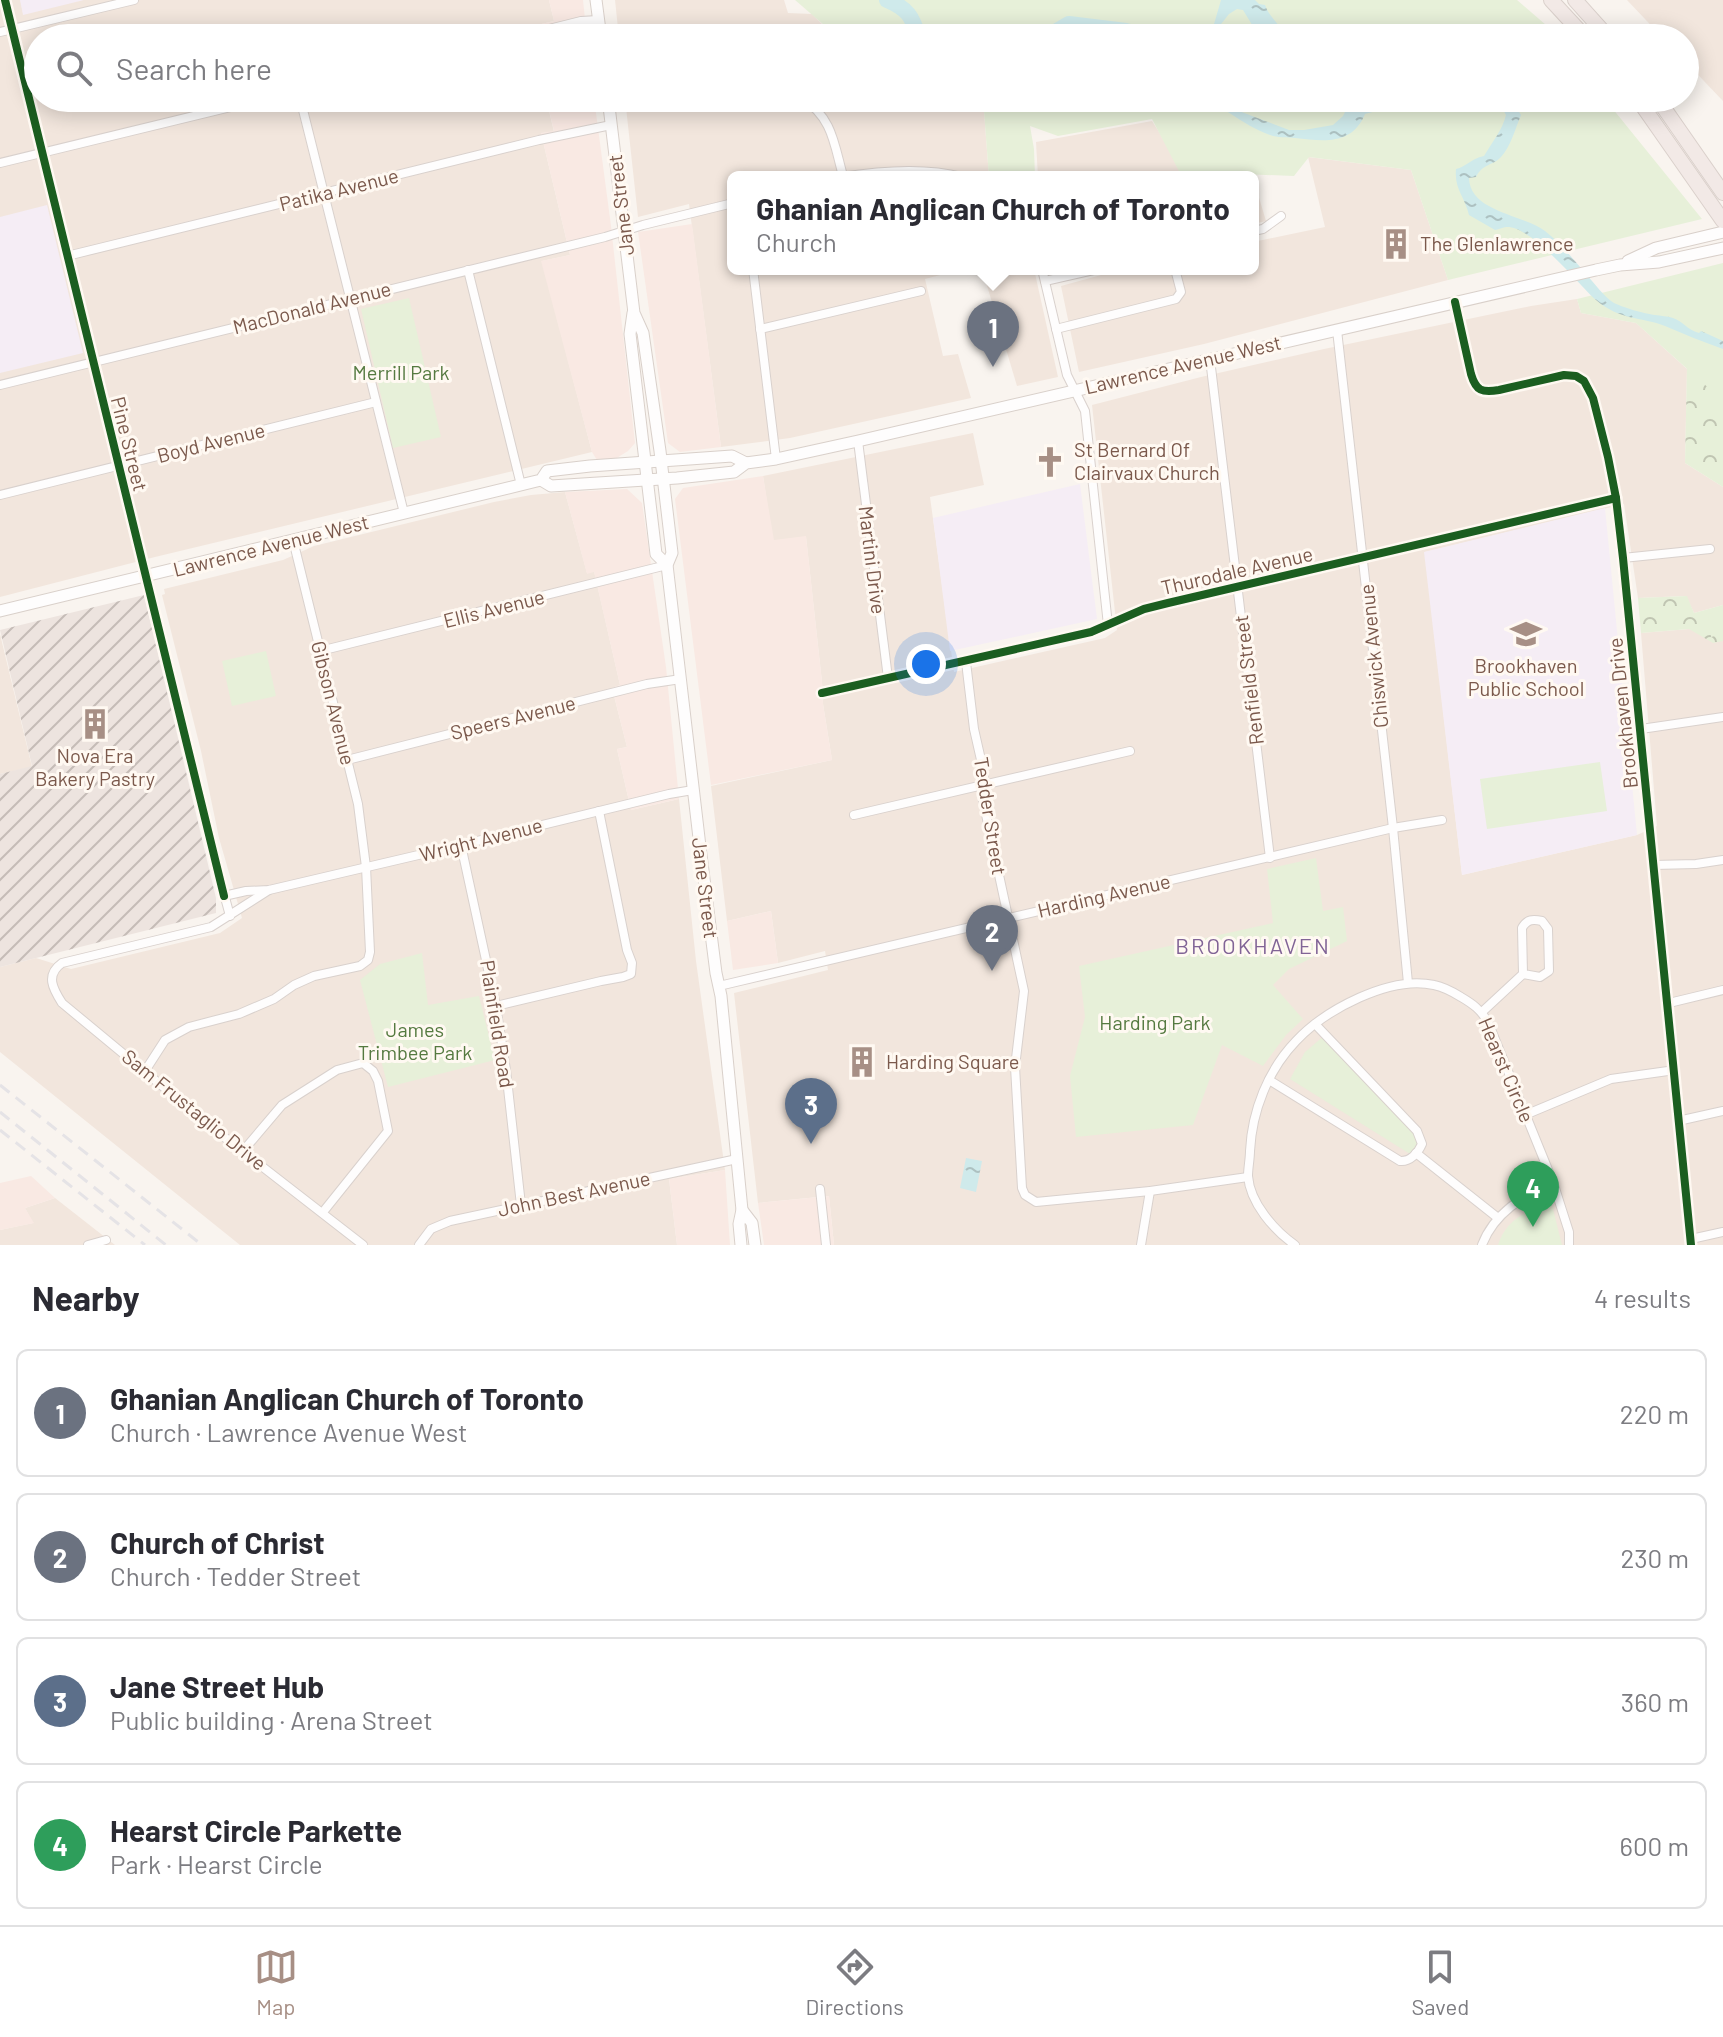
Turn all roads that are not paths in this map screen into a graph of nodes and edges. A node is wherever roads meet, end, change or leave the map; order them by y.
1 (5, 0) edge
2 (134, 0) edge
3 (596, 0) edge
4 (1551, 0) edge
5 (1575, 0) edge
6 (598, 20) junction
7 (33, 24) edge
8 (569, 24) edge
9 (599, 24) edge
10 (1573, 24) edge
11 (1596, 24) edge
12 (24, 26) edge
13 (12, 29) junction
14 (0, 32) edge
15 (24, 79) edge
16 (32, 112) edge
17 (210, 112) edge
18 (304, 112) edge
19 (610, 112) edge
20 (818, 112) edge
21 (1647, 112) edge
22 (1667, 112) edge
23 (611, 125) junction
24 (42, 153) junction
25 (0, 163) edge
26 (840, 171) edge
27 (1723, 193) edge
28 (324, 194) junction
29 (727, 205) edge
30 (1281, 216) dead end
31 (1723, 221) edge
32 (1259, 230) edge
33 (624, 231) junction
34 (1723, 232) edge
35 (1723, 248) edge
36 (67, 256) junction
37 (1620, 265) junction
38 (468, 270) junction
39 (754, 275) edge
40 (1044, 275) edge
41 (1072, 275) edge
42 (1177, 275) edge
43 (1045, 281) junction
44 (921, 291) dead end
45 (350, 298) junction
46 (1455, 302) junction
47 (634, 313) junction
48 (760, 329) junction
49 (1056, 329) junction
50 (1337, 330) junction
51 (1210, 359) junction
52 (93, 362) junction
53 (0, 385) edge
54 (1075, 390) junction
55 (376, 402) junction
56 (858, 441) junction
57 (776, 459) junction
58 (661, 462) junction
59 (645, 463) junction
60 (746, 463) junction
61 (118, 466) junction
62 (663, 478) junction
63 (647, 479) junction
64 (541, 480) junction
65 (521, 485) junction
66 (0, 495) edge
67 (1616, 498) junction
68 (404, 513) junction
69 (293, 540) junction
70 (1710, 549) dead end
71 (1363, 557) junction
72 (1623, 558) junction
73 (667, 565) junction
74 (146, 577) junction
75 (1238, 587) junction
76 (0, 611) edge
77 (1108, 625) junction
78 (320, 651) junction
79 (966, 662) junction
80 (888, 678) junction
81 (681, 679) junction
82 (822, 693) dead end
83 (1723, 717) edge
84 (1641, 729) junction
85 (1130, 751) dead end
86 (347, 760) junction
87 (984, 785) junction
88 (693, 790) junction
89 (599, 811) junction
90 (854, 815) dead end
91 (1442, 820) dead end
92 (1393, 828) junction
93 (461, 845) junction
94 (1270, 858) junction
95 (1723, 860) edge
96 (1654, 865) junction
97 (366, 867) junction
98 (269, 890) junction
99 (224, 896) junction
100 (230, 916) junction
101 (1008, 918) junction
102 (62, 963) joint
103 (1523, 974) junction
104 (1408, 983) junction
105 (719, 986) junction
106 (1723, 990) edge
107 (1669, 1003) junction
108 (496, 1006) junction
109 (1482, 1012) junction
110 (1315, 1024) junction
111 (1675, 1070) junction
112 (145, 1071) junction
113 (1269, 1080) junction
114 (1723, 1111) edge
115 (1525, 1115) junction
116 (1678, 1121) junction
117 (243, 1151) junction
118 (1416, 1153) junction
119 (737, 1159) junction
120 (1248, 1177) junction
121 (1553, 1182) junction
122 (820, 1189) dead end
123 (1150, 1191) junction
124 (521, 1205) junction
125 (742, 1210) junction
126 (323, 1212) junction
127 (1498, 1218) junction
128 (1723, 1232) edge
129 (106, 1240) dead end
130 (1691, 1242) edge
131 (88, 1245) edge
132 (363, 1245) edge
133 (419, 1245) edge
134 (741, 1245) edge
135 (755, 1245) edge
136 (826, 1245) edge
137 (1141, 1245) edge
138 (1295, 1245) edge
139 (1482, 1245) edge
140 (1569, 1245) edge

1 - 13 street, Pine Street
2 - 7 street
3 - 6 main road
4 - 10 highway
5 - 11 highway
6 - 8 street
6 - 9 main road
12 - 13 street
13 - 14 street
13 - 15 street, Pine Street
16 - 24 street, Pine Street
17 - 24 street
18 - 28 street
19 - 23 main road, Jane Street
20 - 26 street
21 - 31 highway
22 - 27 highway
23 - 28 street, Patika Avenue
23 - 33 main road, Jane Street
24 - 25 street
24 - 36 street, Pine Street
28 - 36 street, Patika Avenue
28 - 45 street
29 - 33 street, MacDonald Avenue
30 - 32 street
33 - 38 street, MacDonald Avenue
33 - 47 main road, Jane Street
34 - 37 main road, Lawrence Avenue West
35 - 37 main road, Lawrence Avenue West
36 - 52 street, Pine Street
37 - 46 main road, Lawrence Avenue West
38 - 45 street, MacDonald Avenue
38 - 65 street
39 - 48 street
40 - 43 street
41 - 43 street
42 - 49 street
43 - 49 street
44 - 48 street
45 - 52 street, MacDonald Avenue
45 - 55 street
46 - 50 main road, Lawrence Avenue West
46 - 67 street, Brookhaven Drive
47 - 58 main road, Jane Street
47 - 59 main road, Jane Street
48 - 57 street
49 - 54 street
50 - 51 main road, Lawrence Avenue West
50 - 71 street, Chiswick Avenue
51 - 54 main road, Lawrence Avenue West
51 - 75 street, Renfield Street
52 - 53 street, MacDonald Avenue
52 - 61 street, Pine Street
54 - 56 main road, Lawrence Avenue West
54 - 77 street
55 - 61 street, Boyd Avenue
55 - 68 street
56 - 57 main road, Lawrence Avenue West
56 - 80 street, Martini Drive
57 - 60 main road, Lawrence Avenue West
58 - 59 main road, Lawrence Avenue West
58 - 60 main road, Lawrence Avenue West
58 - 62 main road, Jane Street
59 - 63 main road, Jane Street
59 - 64 main road, Lawrence Avenue West
60 - 62 main road, Lawrence Avenue West
61 - 66 street, Boyd Avenue
61 - 74 street, Pine Street
62 - 63 main road, Lawrence Avenue West
62 - 73 main road, Jane Street
63 - 64 main road, Lawrence Avenue West
63 - 73 main road, Jane Street
64 - 65 main road, Lawrence Avenue West
65 - 68 main road, Lawrence Avenue West
67 - 71 street, Thurodale Avenue
67 - 72 street, Brookhaven Drive
68 - 69 main road, Lawrence Avenue West
69 - 74 main road, Lawrence Avenue West
69 - 78 street, Gibson Avenue
70 - 72 street
71 - 75 street, Thurodale Avenue
71 - 92 street, Chiswick Avenue
72 - 84 street, Brookhaven Drive
73 - 78 street, Ellis Avenue
73 - 81 main road, Jane Street
74 - 76 main road, Lawrence Avenue West
74 - 99 street, Pine Street
75 - 77 street, Thurodale Avenue
75 - 94 street, Renfield Street
77 - 79 street, Thurodale Avenue
78 - 86 street, Gibson Avenue
79 - 80 street, Thurodale Avenue
79 - 87 street, Tedder Street
80 - 82 street, Thurodale Avenue
81 - 86 street, Speers Avenue
81 - 88 main road, Jane Street
83 - 84 street
84 - 96 street, Brookhaven Drive
85 - 87 street
86 - 97 street, Gibson Avenue
87 - 90 street
87 - 101 street, Tedder Street
88 - 89 street, Wright Avenue
88 - 105 main road, Jane Street
89 - 93 street, Wright Avenue
89 - 108 street
91 - 92 street, Harding Avenue
92 - 94 street, Harding Avenue
92 - 104 street, Chiswick Avenue
93 - 97 street, Wright Avenue
93 - 108 street, Plainfield Road
94 - 101 street, Harding Avenue
95 - 96 street
96 - 107 street, Brookhaven Drive
97 - 98 street, Wright Avenue
97 - 112 street, Gibson Avenue
98 - 99 street, Wright Avenue
98 - 100 street, Wright Avenue
99 - 100 street, Pine Street
100 - 102 street, Wright Avenue
101 - 105 street, Harding Avenue
101 - 123 street, Tedder Street
102 - 112 street, Sam Frustaglio Drive
103 - 103 street
103 - 109 street
104 - 109 street, Hearst Circle
104 - 110 street, Hearst Circle
105 - 119 main road, Jane Street
106 - 107 street
107 - 111 street, Brookhaven Drive
108 - 124 street, Plainfield Road
109 - 115 street, Hearst Circle
110 - 113 street, Hearst Circle
110 - 118 street
111 - 115 street
111 - 116 street, Brookhaven Drive
112 - 117 street, Sam Frustaglio Drive
113 - 118 street
113 - 120 street, Hearst Circle
114 - 116 street
115 - 121 street, Hearst Circle
116 - 130 street, Brookhaven Drive
117 - 126 street, Sam Frustaglio Drive
117 - 126 street
118 - 127 street
119 - 124 street, John Best Avenue
119 - 125 main road, Jane Street
120 - 123 street
120 - 138 street, Hearst Circle
121 - 127 street
121 - 140 street, Hearst Circle
122 - 136 street
123 - 137 street
124 - 133 street, John Best Avenue
125 - 134 main road, Jane Street
125 - 135 main road, Jane Street
126 - 132 street, Sam Frustaglio Drive
127 - 139 street
128 - 130 street
129 - 131 street

